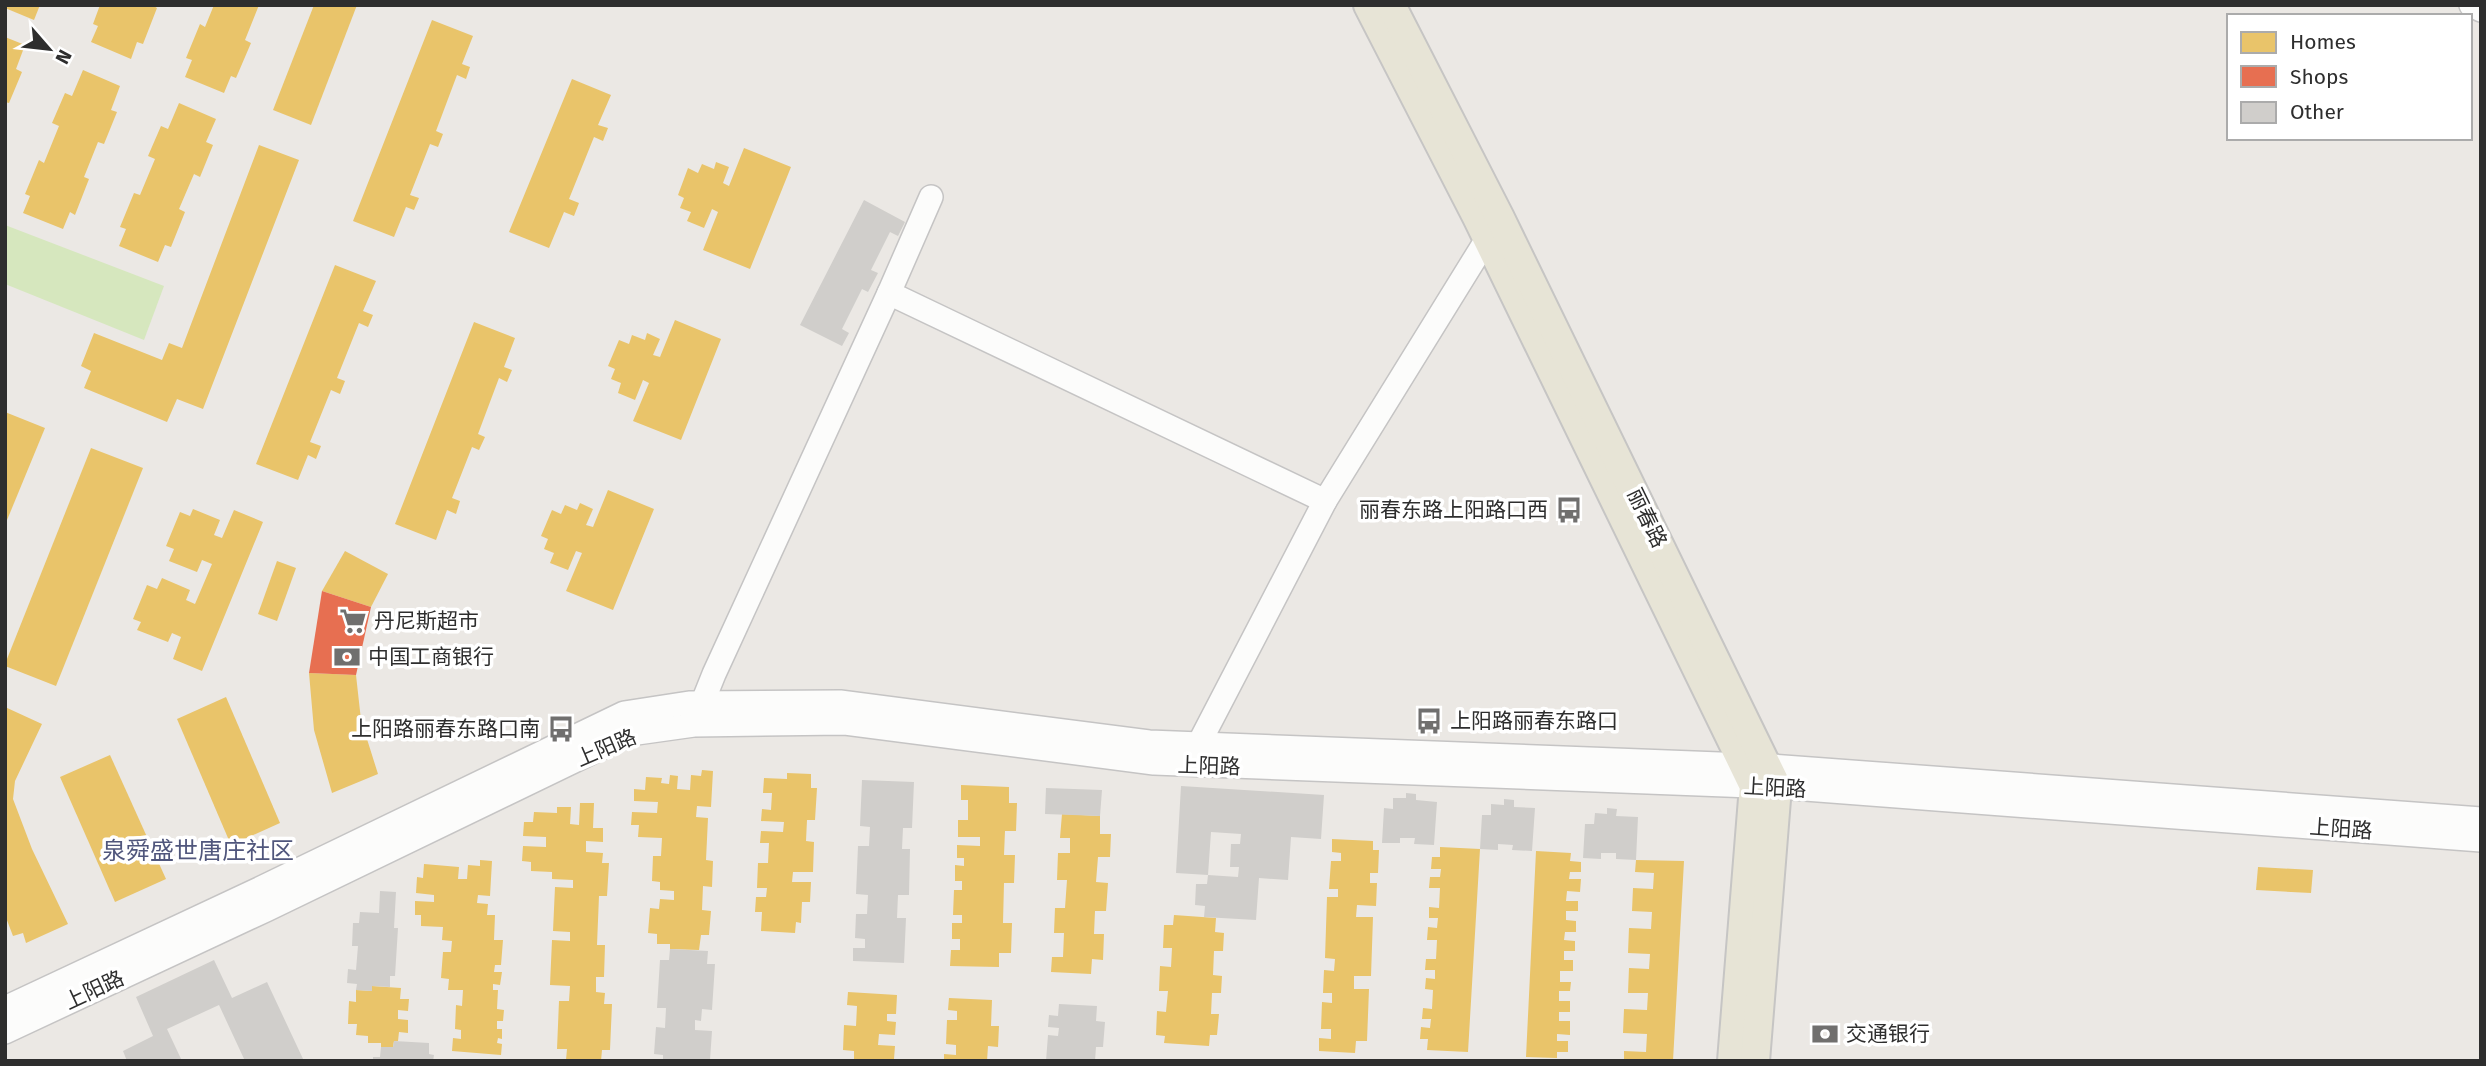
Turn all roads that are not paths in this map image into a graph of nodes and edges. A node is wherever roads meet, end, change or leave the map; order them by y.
1 (1368, 5) edge
2 (1391, 5) edge
3 (2471, 5) edge
4 (2481, 10) edge
5 (931, 197) dead end
6 (1494, 228) junction
7 (889, 293) junction
8 (1325, 501) junction
9 (698, 714) junction
10 (1198, 745) junction
11 (1187, 765) junction
12 (1760, 776) junction
13 (2481, 819) edge
14 (2481, 840) edge
15 (5, 1008) edge
16 (5, 1032) edge
17 (1732, 1061) edge
18 (1755, 1061) edge

1 - 6 main road, 丽春路
2 - 6 main road, 丽春路
3 - 4 street
5 - 7 street
6 - 8 street
6 - 12 main road, 丽春路
7 - 8 street
7 - 9 street
8 - 10 street
9 - 10 street, 上阳路
9 - 11 street, 上阳路
9 - 15 street, 上阳路
9 - 16 street, 上阳路
10 - 11 street
10 - 12 street, 上阳路
11 - 12 street, 上阳路
12 - 13 street, 上阳路
12 - 14 street, 上阳路
12 - 17 main road
12 - 18 main road

